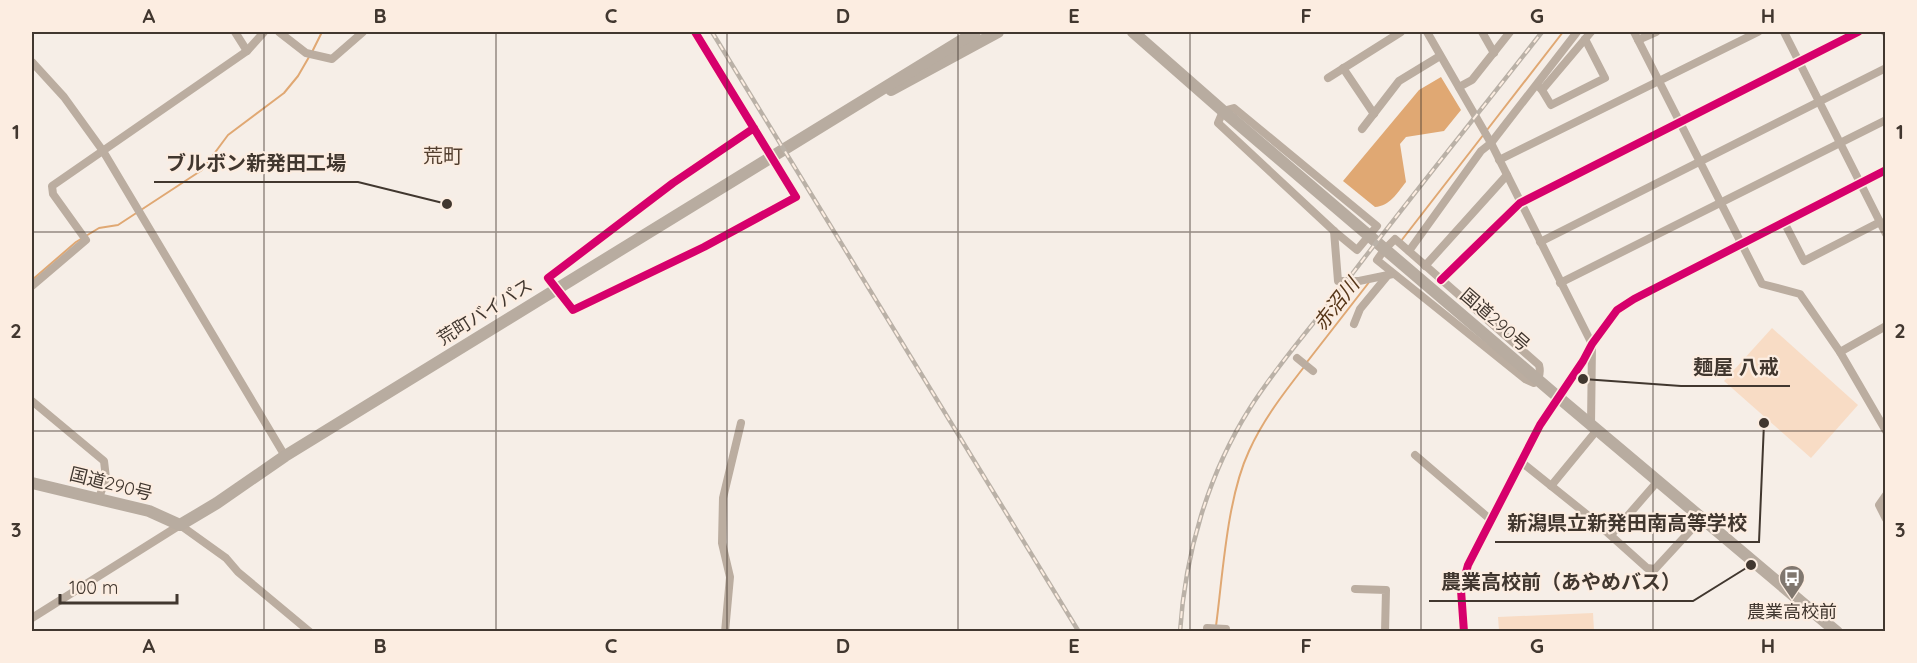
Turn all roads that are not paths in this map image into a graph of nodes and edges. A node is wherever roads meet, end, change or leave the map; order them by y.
1 (235, 32) edge
2 (264, 32) edge
3 (279, 32) edge
4 (363, 32) edge
5 (695, 32) edge
6 (975, 32) edge
7 (998, 32) edge
8 (1133, 32) edge
9 (1401, 32) edge
10 (1427, 32) edge
11 (1482, 32) edge
12 (1510, 32) edge
13 (1577, 32) edge
14 (1591, 32) edge
15 (1634, 32) edge
16 (1656, 32) edge
17 (1758, 32) edge
18 (1784, 32) edge
19 (1858, 32) edge
20 (1585, 39) junction
21 (1638, 40) junction
22 (247, 51) junction
23 (1494, 53) junction
24 (1440, 56) junction
25 (32, 62) edge
26 (1799, 62) junction
27 (1343, 68) junction
28 (1886, 68) edge
29 (1328, 78) dead end
30 (1659, 80) junction
31 (1459, 87) junction
32 (1540, 87) junction
33 (1819, 101) junction
34 (1222, 111) junction
35 (841, 114) junction
36 (1374, 114) junction
37 (1886, 120) edge
38 (1680, 122) junction
39 (754, 128) junction
40 (1362, 129) dead end
41 (1491, 143) junction
42 (1840, 144) junction
43 (103, 151) junction
44 (1500, 160) junction
45 (1700, 161) junction
46 (1886, 170) edge
47 (1507, 175) junction
48 (1860, 183) junction
49 (1721, 202) junction
50 (1520, 203) junction
51 (1784, 222) junction
52 (1880, 222) junction
53 (1334, 231) junction
54 (1886, 234) edge
55 (1540, 242) junction
56 (1742, 243) junction
57 (1409, 251) junction
58 (1425, 266) junction
59 (1390, 274) junction
60 (1441, 280) junction
61 (1560, 283) junction
62 (32, 286) edge
63 (556, 290) junction
64 (1354, 324) dead end
65 (1886, 326) edge
66 (1592, 345) junction
67 (1840, 352) junction
68 (1297, 358) dead end
69 (1313, 372) dead end
70 (1538, 380) junction
71 (1558, 397) junction
72 (32, 401) edge
73 (741, 423) dead end
74 (1594, 427) junction
75 (1886, 431) edge
76 (1415, 455) dead end
77 (285, 456) junction
78 (1520, 461) junction
79 (1657, 482) junction
80 (32, 483) edge
81 (1551, 486) junction
82 (1886, 495) edge
83 (99, 498) junction
84 (1702, 518) junction
85 (1886, 519) edge
86 (1491, 520) junction
87 (180, 525) junction
88 (1611, 535) junction
89 (1355, 589) dead end
90 (32, 618) edge
91 (1207, 628) dead end
92 (1226, 630) dead end
93 (310, 632) edge
94 (725, 632) edge
95 (1385, 632) edge
96 (1464, 632) edge
97 (1837, 632) edge

1 - 22 street
2 - 22 street
3 - 4 street
5 - 39 street
6 - 35 highway, 荒町バイパス
7 - 35 highway, 荒町バイパス
8 - 34 highway, 国道290号
9 - 27 street
10 - 24 street
11 - 23 street
12 - 23 street
13 - 32 street
14 - 20 street
15 - 21 street
16 - 21 street
17 - 30 street
18 - 26 street
19 - 26 street
20 - 32 street
20 - 32 street
21 - 30 street
22 - 43 street
23 - 31 street
24 - 31 street
24 - 36 street
25 - 43 street
26 - 33 street
26 - 38 street
27 - 29 street
27 - 36 street
28 - 33 street
30 - 38 street
30 - 44 street
31 - 41 street
32 - 41 street
33 - 42 street
33 - 45 street
34 - 53 street
34 - 53 street
34 - 70 highway, 国道290号
35 - 63 highway, 荒町バイパス
36 - 40 street
37 - 42 street
38 - 45 street
38 - 50 street
39 - 63 street
39 - 63 street
41 - 44 street
41 - 57 street
42 - 48 street
42 - 49 street
43 - 62 street
43 - 77 street
44 - 47 street
45 - 49 street
45 - 55 street
46 - 48 street
47 - 50 street
47 - 58 street
48 - 51 street
48 - 52 street
49 - 56 street
49 - 61 street
50 - 55 street
50 - 60 street
51 - 52 street
51 - 56 street
52 - 54 street
53 - 59 street
55 - 61 street
56 - 66 street
56 - 67 street
57 - 58 street
57 - 59 street
58 - 60 street
59 - 64 street
59 - 70 street
60 - 70 street
61 - 66 street
63 - 77 highway, 荒町バイパス
65 - 67 street
66 - 71 street
66 - 74 street
67 - 75 street
68 - 69 street
70 - 71 highway, 国道290号
71 - 74 highway, 国道290号
71 - 78 street
72 - 83 street
73 - 94 street
74 - 79 highway, 国道290号
74 - 81 street
76 - 86 street
77 - 87 highway, 荒町バイパス
78 - 81 street
78 - 86 street
79 - 84 highway, 国道290号
79 - 88 street
80 - 83 highway, 国道290号
81 - 88 street
82 - 85 street
83 - 87 highway, 国道290号
84 - 88 street
84 - 97 highway, 国道290号
86 - 96 street
87 - 90 street
87 - 93 street
89 - 95 street
91 - 92 street

